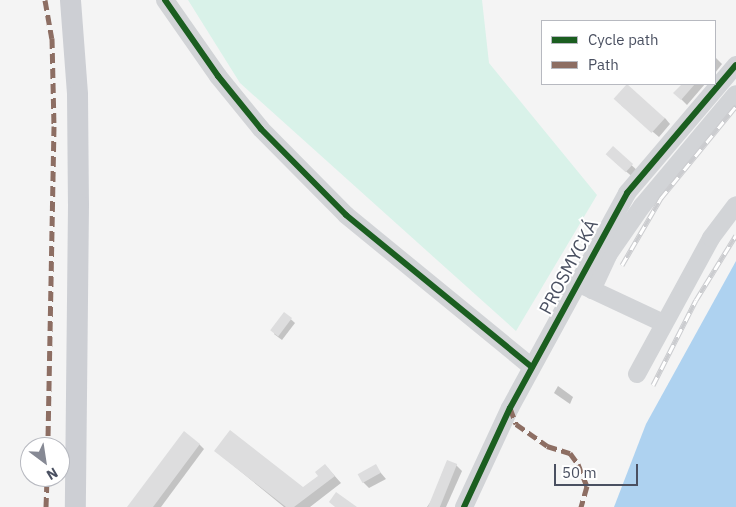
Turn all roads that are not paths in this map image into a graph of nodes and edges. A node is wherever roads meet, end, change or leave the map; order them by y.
1 (70, 0) edge
2 (165, 0) edge
3 (736, 65) edge
4 (736, 94) edge
5 (736, 205) edge
6 (585, 286) junction
7 (663, 323) junction
8 (532, 367) junction
9 (637, 374) dead end
10 (75, 507) edge
11 (464, 507) edge

1 - 10 main road
2 - 8 street
3 - 6 street, PROSMYCKÁ
4 - 6 street
5 - 7 street
6 - 7 street
6 - 8 street, PROSMYCKÁ
7 - 9 street
8 - 11 street, PROSMYCKÁ

